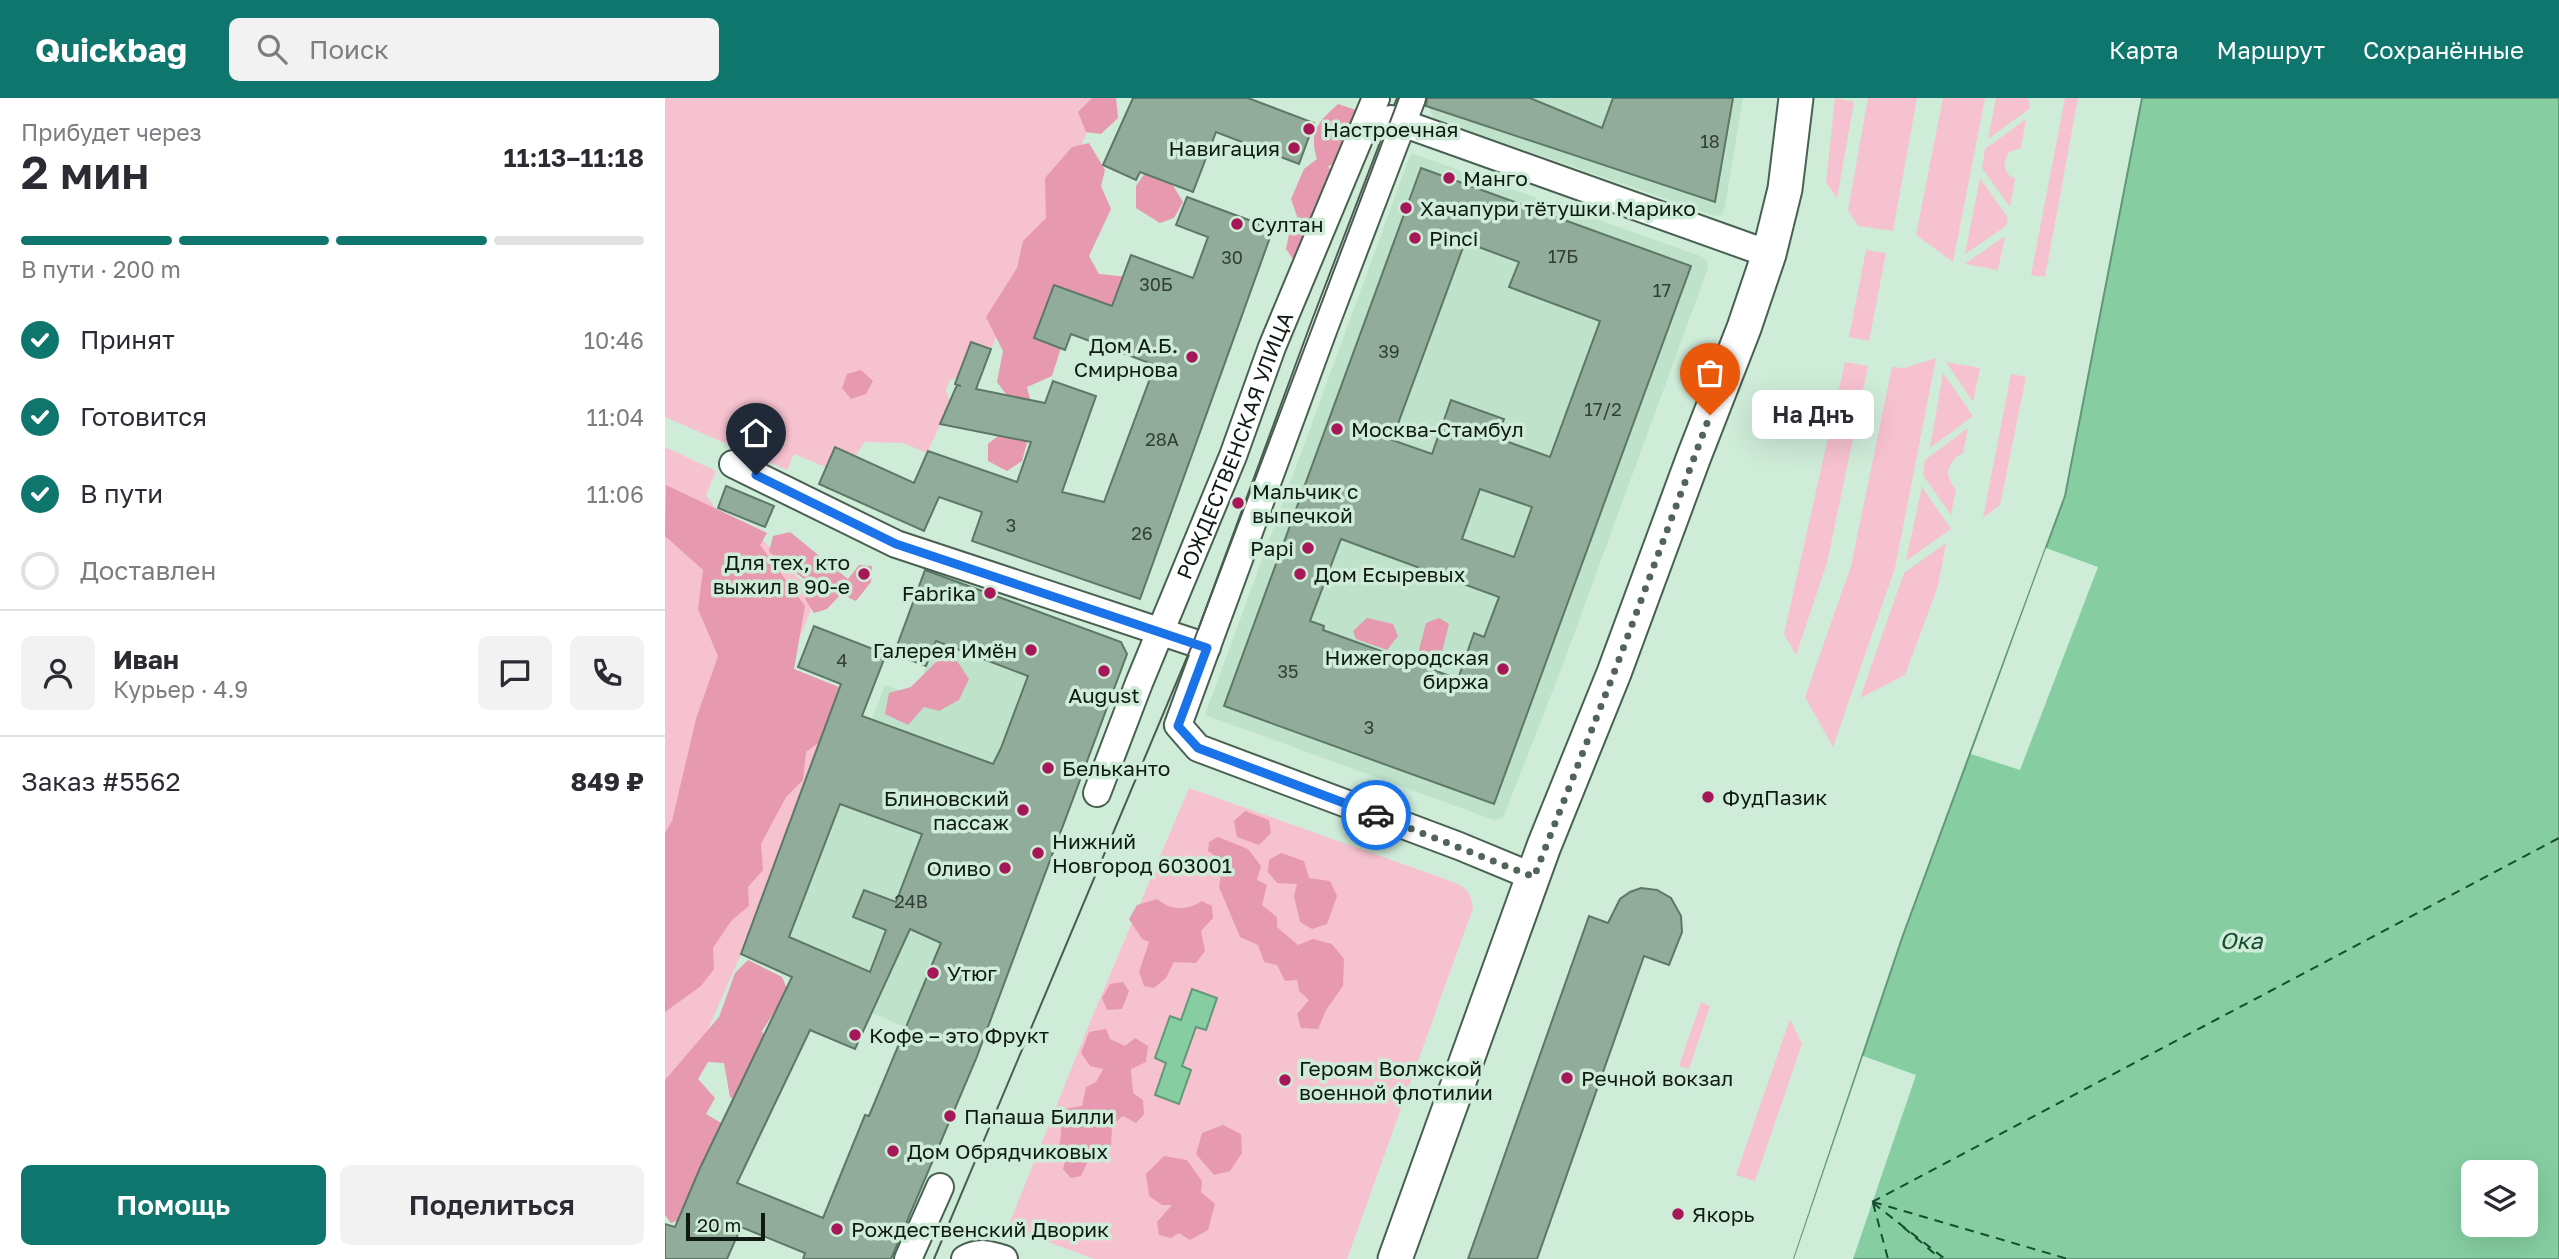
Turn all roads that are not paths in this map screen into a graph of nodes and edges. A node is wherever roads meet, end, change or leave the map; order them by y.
1 (1412, 98) edge
2 (1796, 98) edge
3 (1390, 113) edge
4 (1769, 254) junction
5 (733, 464) dead end
6 (1161, 632) junction
7 (1207, 648) junction
8 (1097, 793) dead end
9 (1534, 877) junction
10 (940, 1187) dead end
11 (969, 1257) edge
12 (908, 1259) edge
13 (1004, 1259) edge
14 (1395, 1259) edge

1 - 3 street, РОЖДЕСТВЕНСКАЯ УЛИЦА
2 - 4 main road
3 - 4 street
3 - 6 street, РОЖДЕСТВЕНСКАЯ УЛИЦА
3 - 7 street, РОЖДЕСТВЕНСКАЯ УЛИЦА
4 - 9 main road
5 - 6 street
6 - 7 street
6 - 8 street, РОЖДЕСТВЕНСКАЯ УЛИЦА
7 - 9 street, РОЖДЕСТВЕНСКАЯ УЛИЦА
9 - 14 main road
10 - 12 street
11 - 13 street

